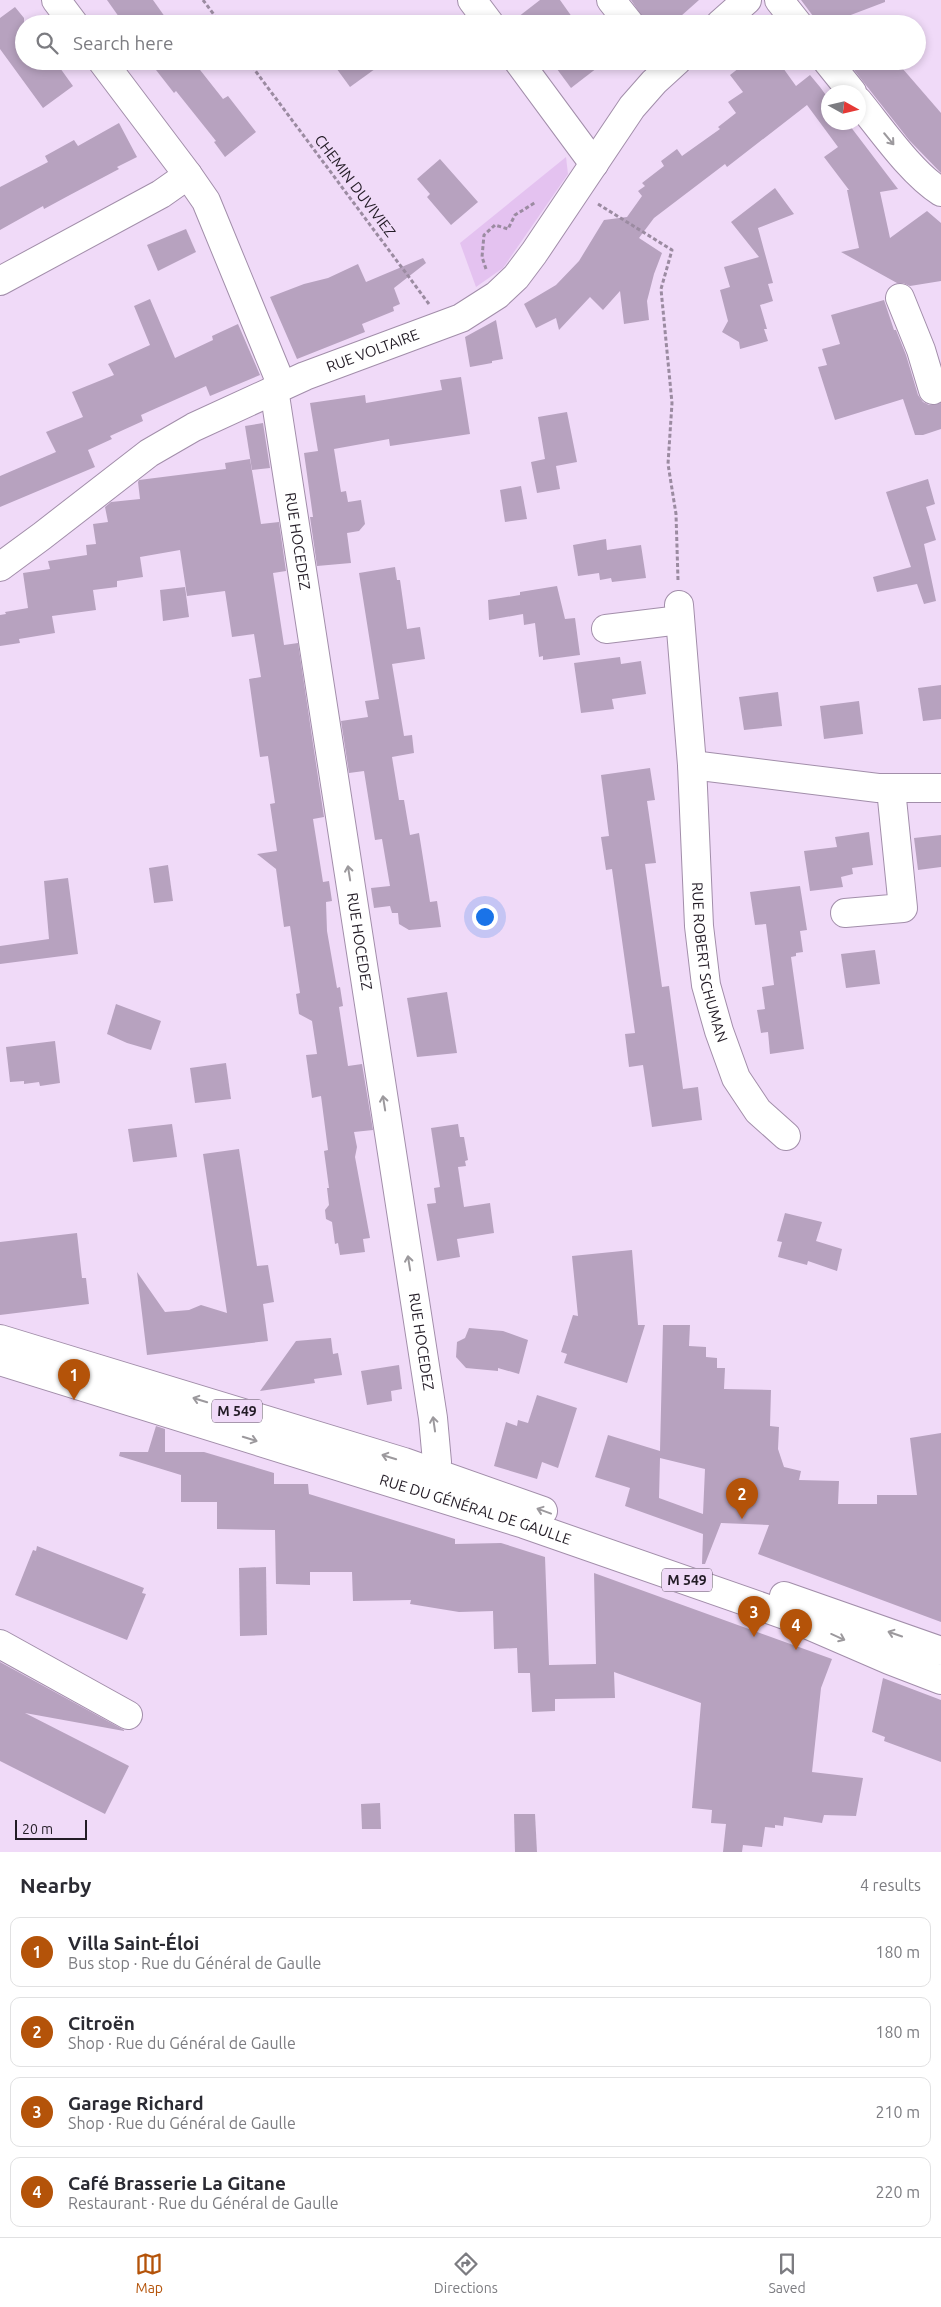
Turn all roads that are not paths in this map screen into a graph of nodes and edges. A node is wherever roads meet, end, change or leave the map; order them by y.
1 (56, 0) edge
2 (472, 0) edge
3 (611, 0) edge
4 (747, 0) edge
5 (779, 0) edge
6 (67, 15) edge
7 (483, 15) edge
8 (623, 15) edge
9 (730, 15) edge
10 (791, 15) edge
11 (109, 70) edge
12 (525, 70) edge
13 (662, 70) edge
14 (834, 70) edge
15 (846, 85) edge
16 (866, 111) edge
17 (594, 164) junction
18 (188, 175) junction
19 (941, 192) edge
20 (0, 281) edge
21 (900, 298) dead end
22 (931, 346) edge
23 (278, 388) junction
24 (933, 390) dead end
25 (0, 567) edge
26 (606, 629) dead end
27 (692, 765) junction
28 (941, 788) edge
29 (891, 789) junction
30 (845, 913) dead end
31 (786, 1136) dead end
32 (0, 1339) edge
33 (0, 1361) edge
34 (432, 1482) junction
35 (0, 1644) edge
36 (941, 1651) edge
37 (941, 1680) edge
38 (128, 1715) dead end

1 - 6 street
2 - 7 street
3 - 8 street
4 - 9 street
5 - 10 street
11 - 18 street, RUE HOCEDEZ
12 - 17 street
13 - 17 street, RUE VOLTAIRE
14 - 15 street
16 -> 19 street
17 - 23 street, RUE VOLTAIRE
18 - 20 street
18 - 23 street, RUE HOCEDEZ
21 - 22 street
22 - 24 street
23 - 25 street, RUE VOLTAIRE
34 -> 23 street, RUE HOCEDEZ
26 - 27 street, RUE ROBERT SCHUMAN
27 - 29 street
27 - 31 street, RUE ROBERT SCHUMAN
28 - 29 street
29 - 30 street
34 -> 32 street, RUE DU GÉNÉRAL DE GAULLE / M 549
33 -> 34 street, RUE DU GÉNÉRAL DE GAULLE / M 549
36 -> 34 street, RUE DU GÉNÉRAL DE GAULLE / M 549
34 -> 37 street, RUE DU GÉNÉRAL DE GAULLE / M 549
35 - 38 street

